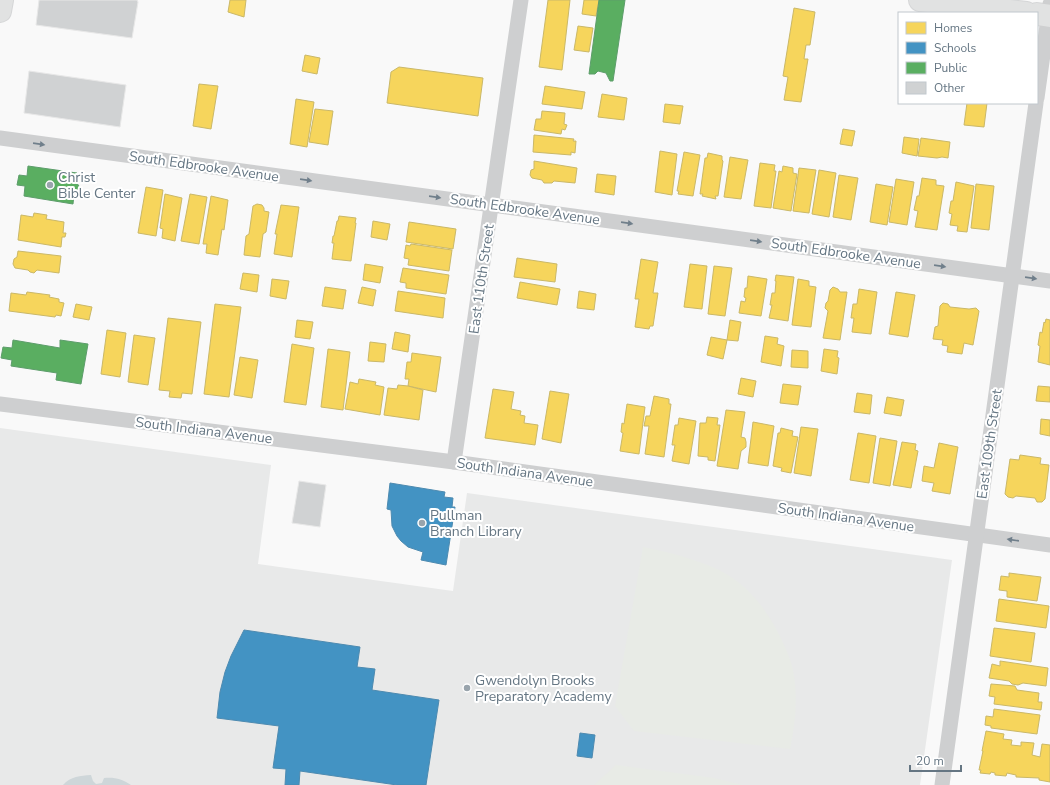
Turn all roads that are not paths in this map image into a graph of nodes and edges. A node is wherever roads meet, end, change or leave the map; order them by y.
1 (2, 0) edge
2 (521, 0) edge
3 (920, 0) edge
4 (0, 11) edge
5 (1018, 12) edge
6 (1046, 12) edge
7 (1038, 88) edge
8 (1036, 104) edge
9 (0, 138) edge
10 (492, 205) junction
11 (1012, 276) junction
12 (1050, 281) edge
13 (0, 404) edge
14 (454, 462) junction
15 (977, 535) junction
16 (1050, 545) edge
17 (942, 785) edge

1 - 4 main road
2 - 10 street, East 110th Street
3 - 5 main road
6 - 7 street
8 - 11 street, East 109th Street
9 -> 10 street, South Edbrooke Avenue
10 -> 11 street, South Edbrooke Avenue
10 - 14 street, East 110th Street
11 -> 12 street, South Edbrooke Avenue
11 - 15 street, East 109th Street
13 - 14 street, South Indiana Avenue
14 - 15 street, South Indiana Avenue
16 -> 15 street, South Indiana Avenue
15 - 17 street, East 109th Street

